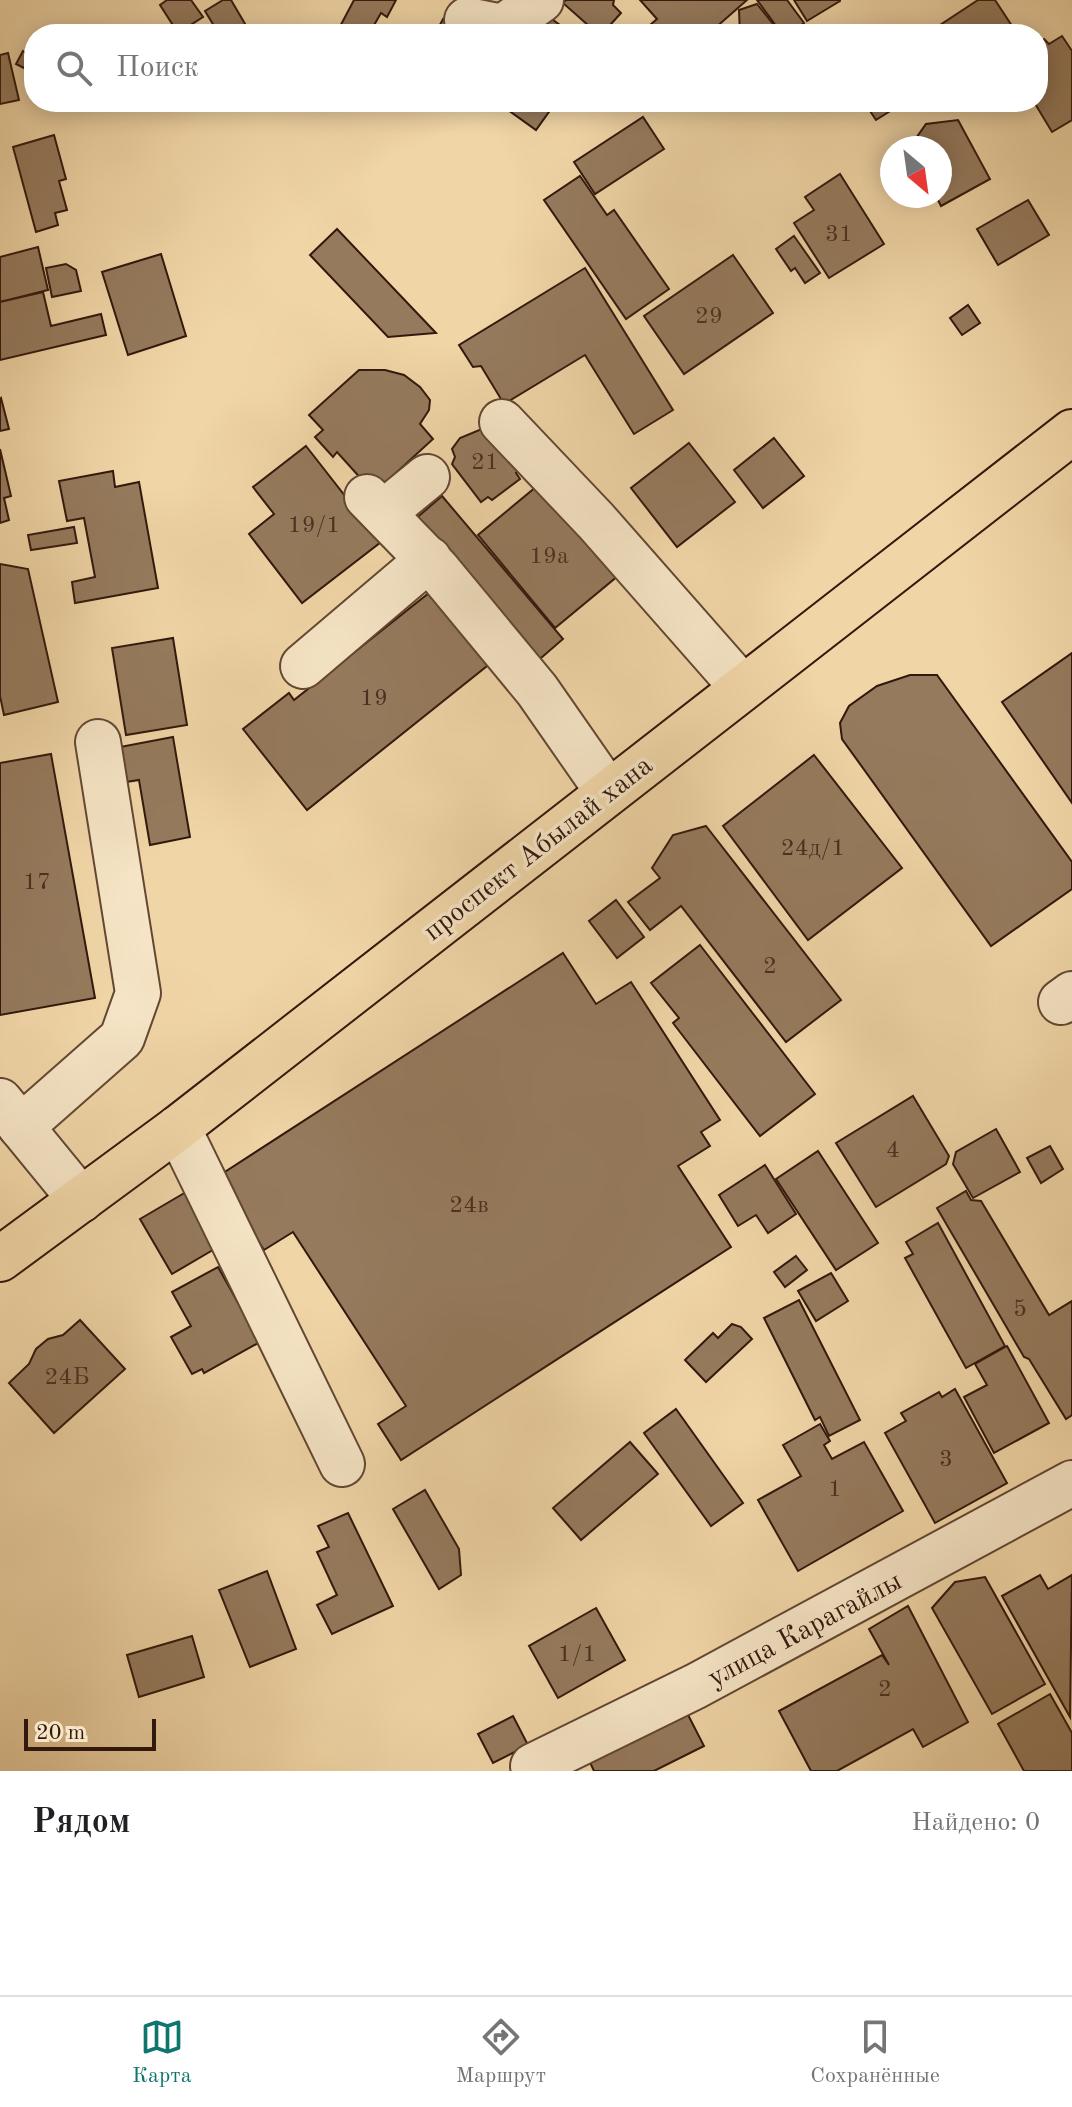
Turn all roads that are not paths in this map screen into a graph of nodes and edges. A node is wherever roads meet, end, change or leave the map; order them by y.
1 (541, 0) edge
2 (467, 20) dead end
3 (488, 24) edge
4 (507, 24) edge
5 (502, 422) dead end
6 (1072, 432) edge
7 (427, 477) dead end
8 (429, 559) junction
9 (303, 666) dead end
10 (742, 687) junction
11 (98, 742) dead end
12 (608, 792) junction
13 (11, 1114) edge
14 (178, 1128) junction
15 (81, 1200) junction
16 (0, 1259) edge
17 (342, 1464) dead end
18 (1072, 1483) edge
19 (533, 1766) dead end

1 - 4 street
2 - 3 street
5 - 10 street
6 - 10 main road, проспект Абылай хана
7 - 8 street
8 - 9 street
8 - 12 street
10 - 12 main road, проспект Абылай хана
11 - 13 street
12 - 14 main road, проспект Абылай хана
13 - 15 street
14 - 15 main road, проспект Абылай хана
14 - 17 street
15 - 16 main road, проспект Абылай хана
18 - 19 street, улица Карагайлы

